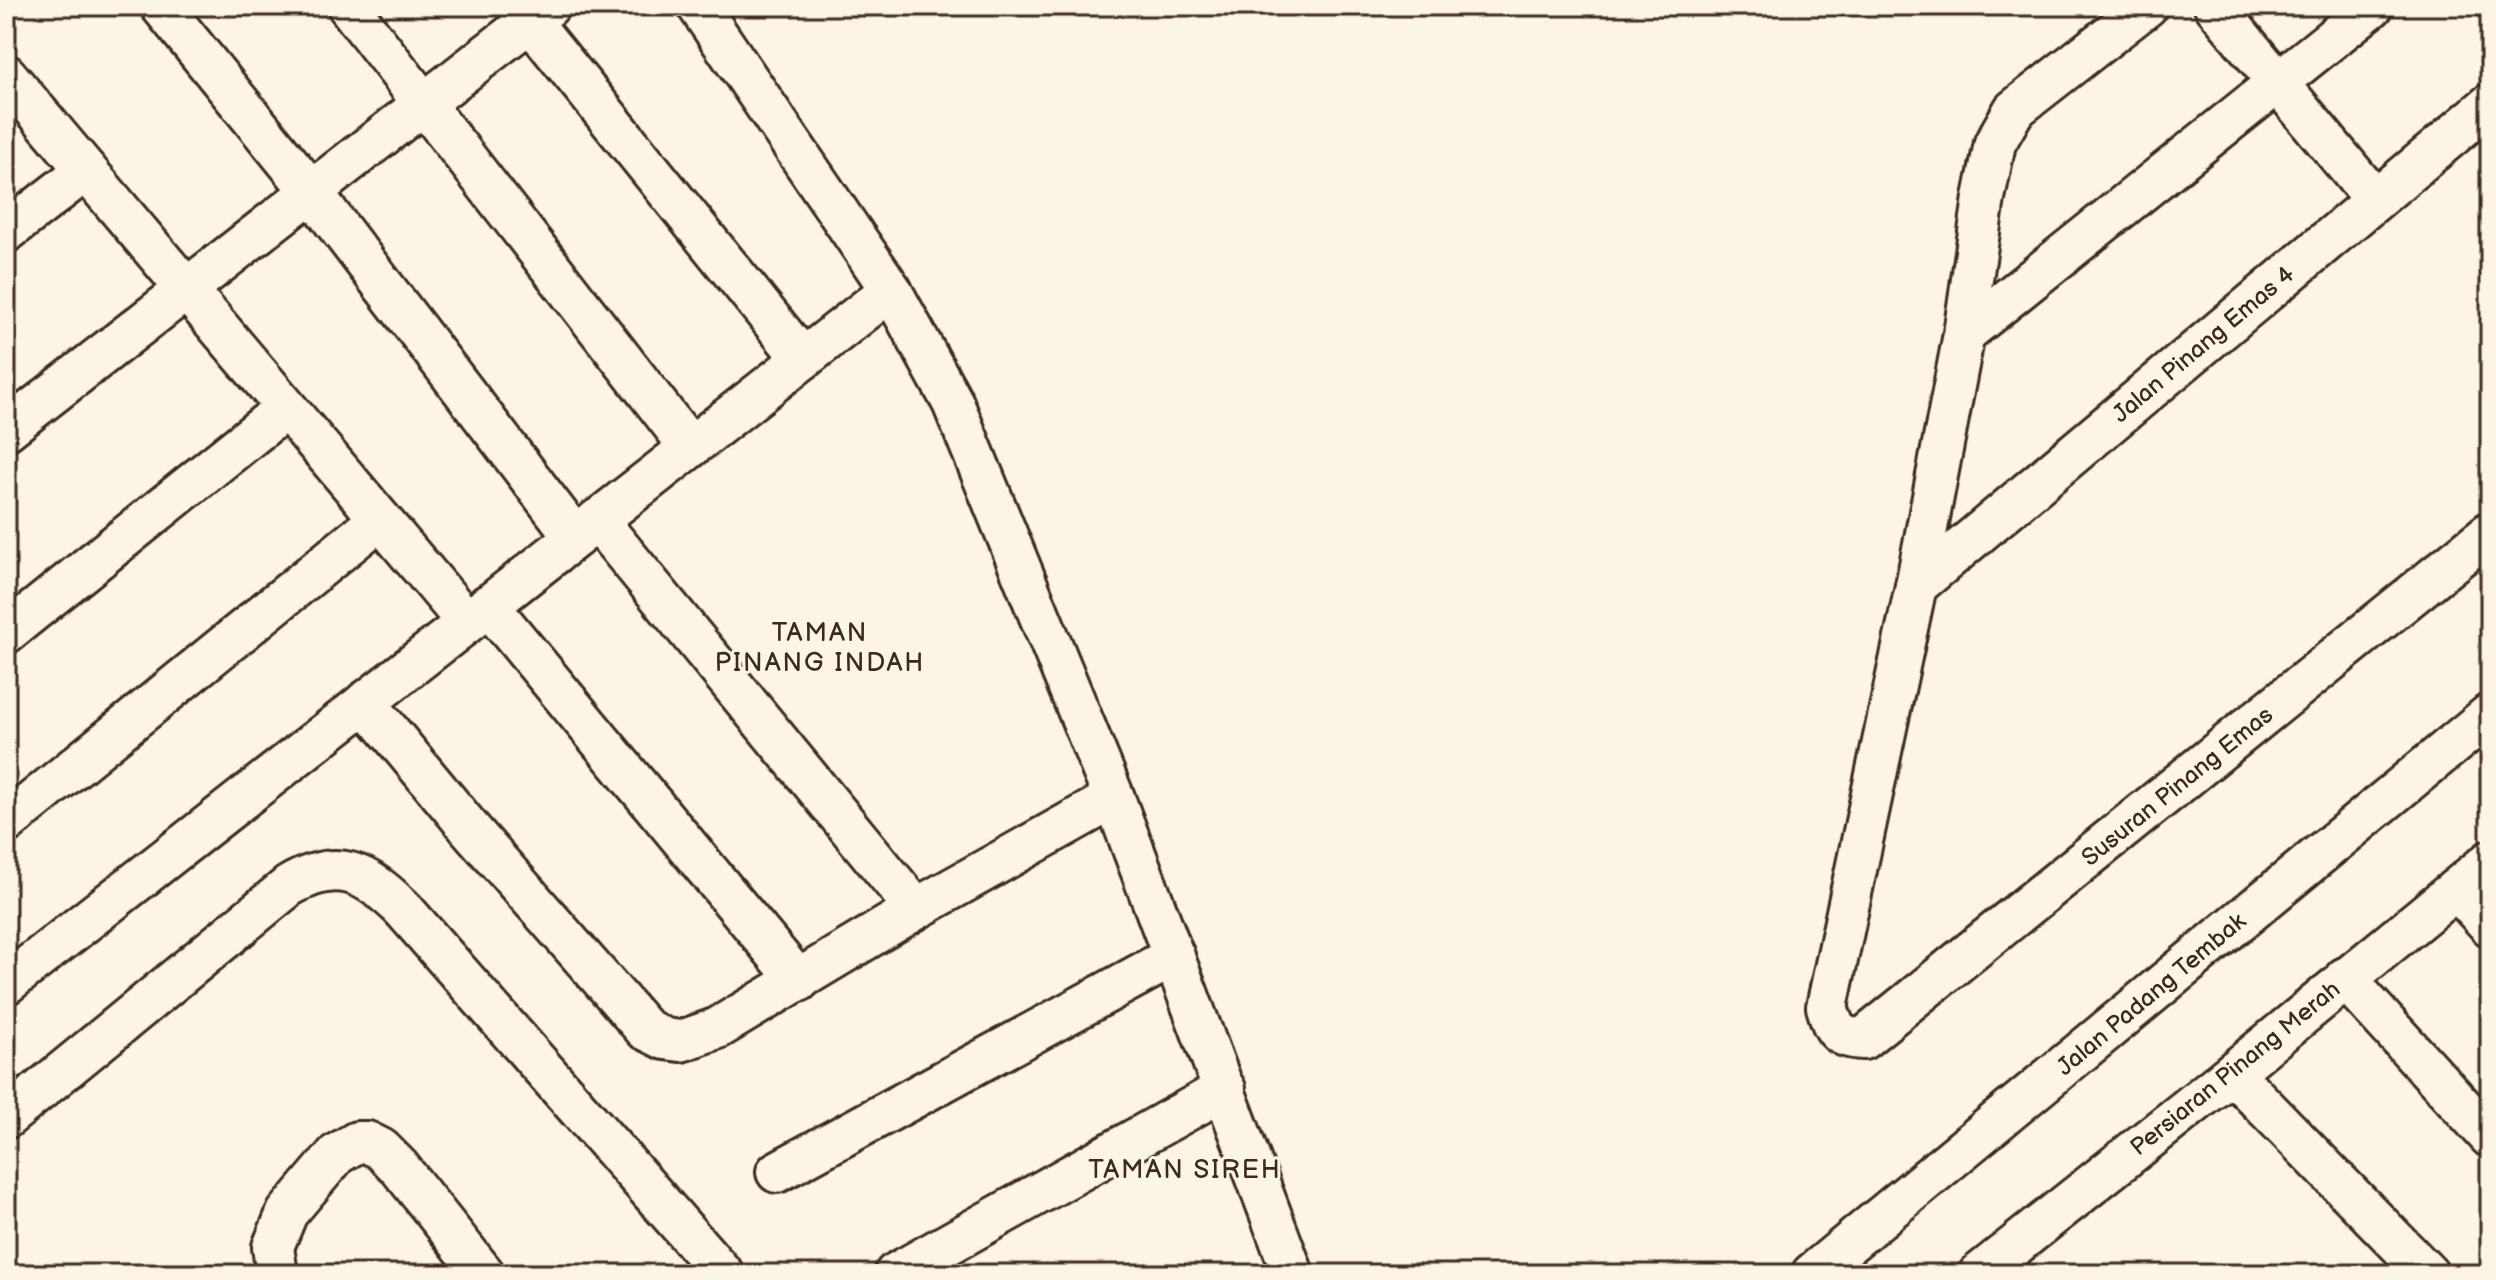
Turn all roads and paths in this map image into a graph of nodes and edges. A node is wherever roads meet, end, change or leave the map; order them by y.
1 (161, 6) edge
2 (348, 6) edge
3 (698, 6) edge
4 (2147, 6) edge
5 (2215, 6) edge
6 (2373, 6) edge
7 (532, 11) edge
8 (6, 75) edge
9 (2277, 84) junction
10 (425, 103) junction
11 (2490, 104) edge
12 (86, 170) junction
13 (311, 191) junction
14 (2375, 200) junction
15 (6, 232) edge
16 (186, 289) junction
17 (891, 290) junction
18 (1964, 334) junction
19 (803, 359) junction
20 (286, 408) junction
21 (6, 430) edge
22 (690, 447) junction
23 (380, 519) junction
24 (586, 528) junction
25 (2490, 532) edge
26 (1916, 586) junction
27 (478, 614) junction
28 (6, 633) edge
29 (365, 702) junction
30 (2490, 714) edge
31 (1114, 798) junction
32 (6, 823) edge
33 (2490, 861) edge
34 (2456, 889) junction
35 (916, 909) junction
36 (2490, 926) edge
37 (1174, 956) junction
38 (2345, 978) junction
39 (799, 981) junction
40 (6, 984) edge
41 (2232, 1073) junction
42 (1225, 1089) junction
43 (6, 1118) edge
44 (2490, 1137) edge
45 (777, 1172) dead end
46 (1982, 1273) edge
47 (277, 1274) edge
48 (484, 1274) edge
49 (723, 1274) edge
50 (895, 1274) edge
51 (1293, 1274) edge
52 (1812, 1274) edge
53 (2428, 1274) edge

1 - 13 street
2 - 10 street
3 - 17 street
4 - 18 street
5 - 9 street
6 - 9 street
7 - 10 street
7 - 19 street
8 - 12 street
9 - 14 street
9 - 18 street
10 - 13 street
10 - 22 street
11 - 14 street, Jalan Pinang Emas 4
12 - 15 street
12 - 16 street
13 - 16 street
13 - 24 street
14 - 26 street, Jalan Pinang Emas 4
16 - 20 street
16 - 21 street
17 - 19 street
17 - 31 street
18 - 26 street
19 - 22 street
20 - 23 street
20 - 28 street
22 - 24 street
23 - 27 street
23 - 32 street
24 - 27 street
24 - 35 street
25 - 26 street, Susuran Pinang Emas
27 - 29 street
27 - 39 street
29 - 39 street
29 - 40 street
30 - 52 street, Jalan Padang Tembak
31 - 35 street
31 - 37 street
33 - 34 street, Persiaran Pinang Merah
34 - 36 street
34 - 38 street, Persiaran Pinang Merah
35 - 39 street
37 - 42 street
37 - 45 street
38 - 41 street, Persiaran Pinang Merah
38 - 44 street
41 - 46 street, Persiaran Pinang Merah
41 - 53 street
42 - 50 street
42 - 51 street
43 - 49 street
47 - 48 street

